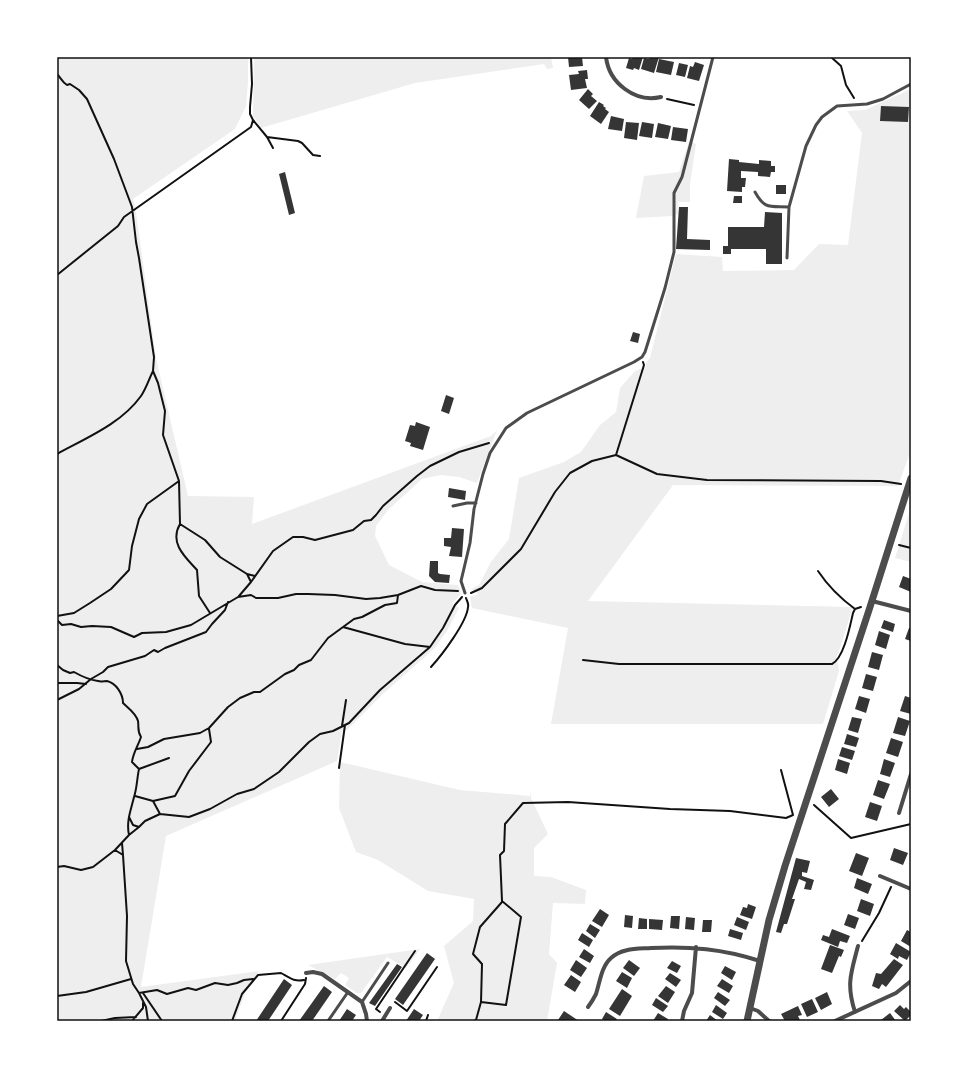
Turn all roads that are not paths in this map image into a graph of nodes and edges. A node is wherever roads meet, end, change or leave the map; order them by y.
1 (606, 57) edge
2 (713, 57) edge
3 (911, 84) edge
4 (661, 98) road end
5 (754, 192) dead end
6 (789, 208) junction
7 (787, 258) dead end
8 (911, 478) edge
9 (476, 503) junction
10 (453, 506) dead end
11 (465, 594) road end
12 (871, 604) junction
13 (911, 611) edge
14 (911, 774) edge
15 (899, 813) dead end
16 (880, 876) dead end
17 (911, 889) edge
18 (858, 946) road end
19 (696, 948) junction
20 (760, 961) junction
21 (388, 963) dead end
22 (306, 973) road end
23 (911, 981) edge
24 (348, 992) junction
25 (362, 1002) junction
26 (588, 1007) dead end
27 (390, 1008) road end
28 (750, 1008) junction
29 (855, 1012) junction
30 (843, 1019) edge
31 (328, 1021) edge
32 (367, 1021) edge
33 (382, 1021) edge
34 (682, 1021) edge
35 (747, 1021) edge
36 (769, 1021) edge
37 (835, 1021) edge

1 - 4 street
2 - 9 lane
3 - 6 lane
5 - 6 lane
6 - 7 lane
8 - 12 street
9 - 10 lane
9 - 11 lane
12 - 13 street
12 - 20 street
14 - 15 street
16 - 17 street
18 - 29 street
19 - 20 street
19 - 26 street
19 - 34 street
20 - 28 street
21 - 25 lane
22 - 24 street
23 - 29 street
24 - 25 street
24 - 31 lane
25 - 32 street
27 - 33 street
28 - 35 street
28 - 36 street
29 - 30 street
30 - 37 street

